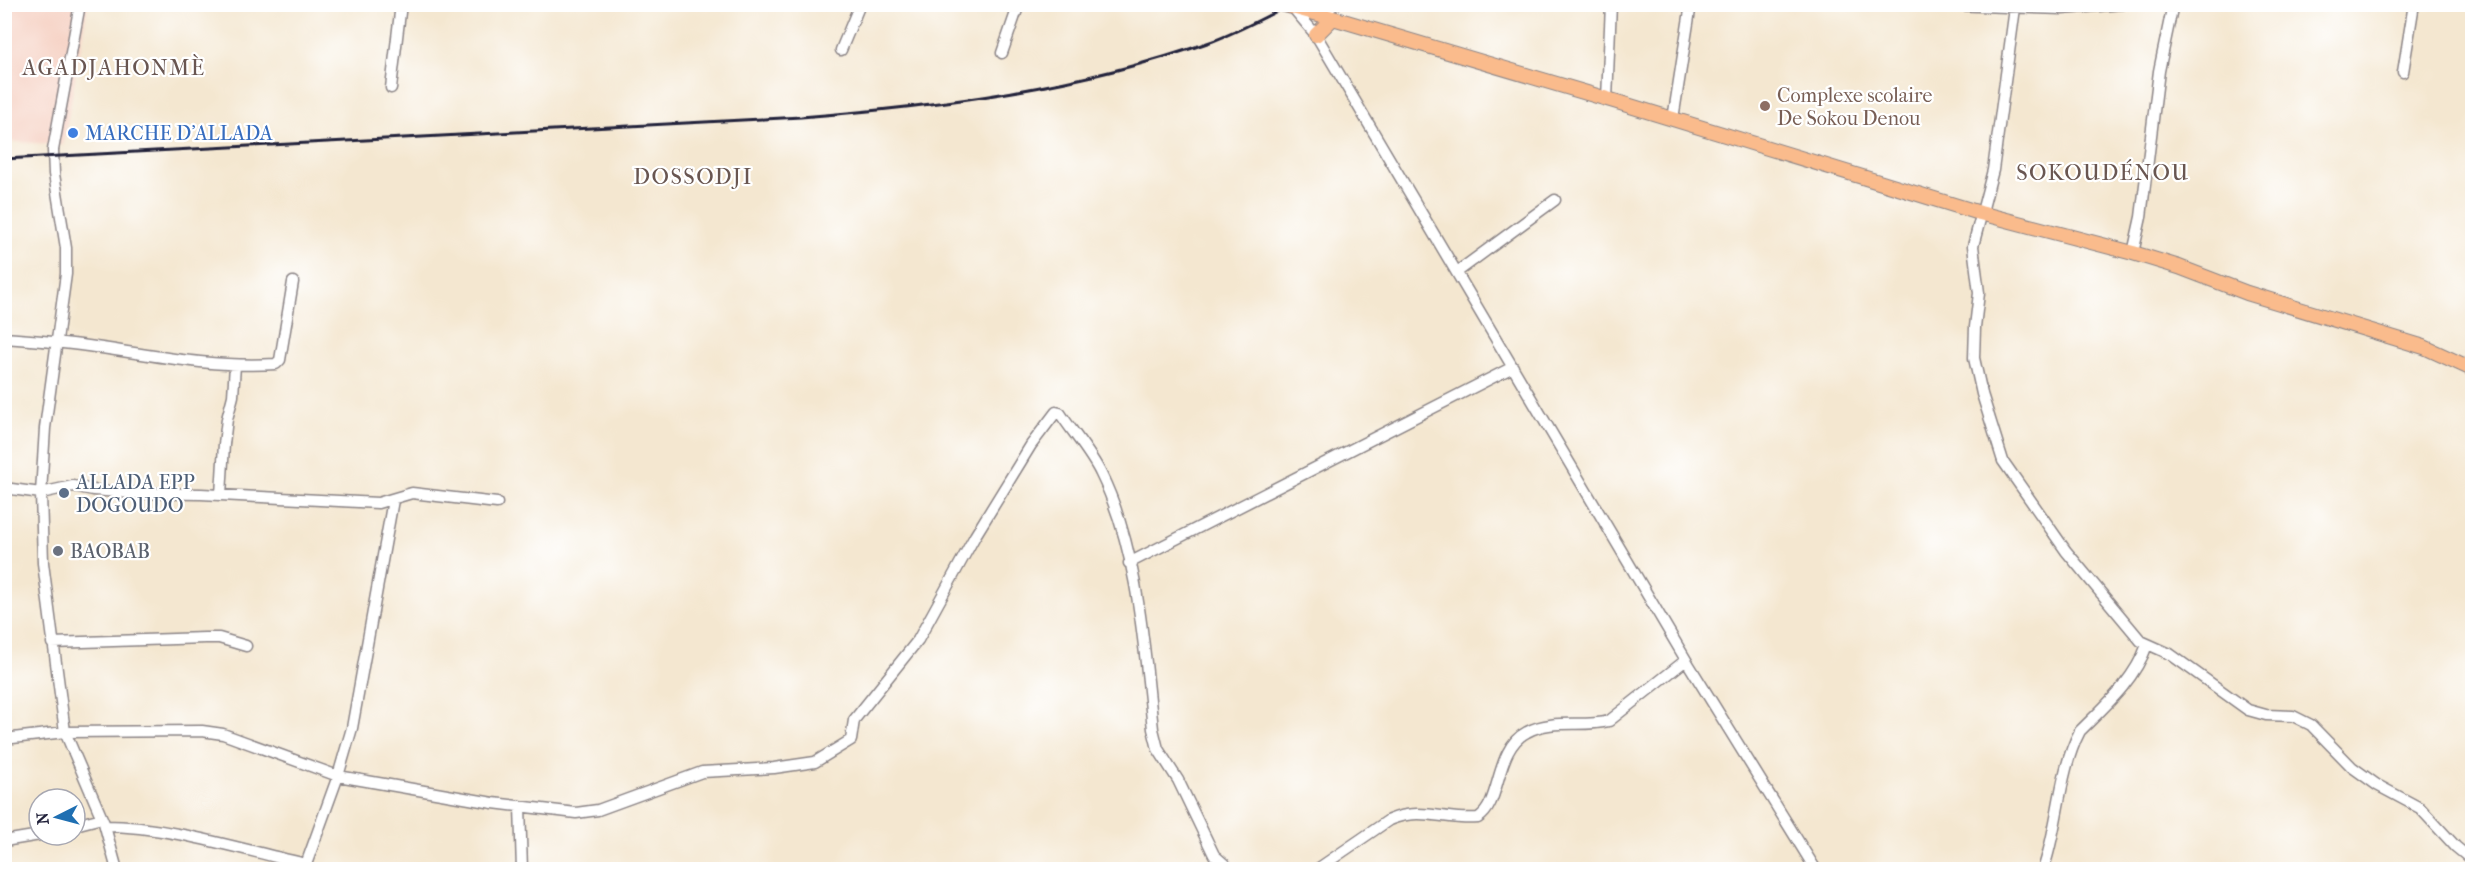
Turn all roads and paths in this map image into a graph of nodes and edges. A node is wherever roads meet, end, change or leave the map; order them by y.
1 (80, 4) edge
2 (401, 4) edge
3 (860, 4) edge
4 (1019, 4) edge
5 (1611, 4) edge
6 (1690, 4) edge
7 (1923, 4) edge
8 (2122, 4) edge
9 (2414, 4) edge
10 (2171, 6) edge
11 (1288, 7) edge
12 (2015, 8) junction
13 (1335, 11) edge
14 (1316, 35) junction
15 (841, 50) dead end
16 (1002, 53) dead end
17 (2403, 72) dead end
18 (391, 88) dead end
19 (1607, 99) junction
20 (1673, 119) junction
21 (1555, 200) dead end
22 (1980, 213) junction
23 (2133, 253) junction
24 (1457, 272) junction
25 (292, 282) dead end
26 (4, 338) edge
27 (58, 342) junction
28 (235, 365) junction
29 (1513, 367) junction
30 (2472, 369) edge
31 (4, 488) edge
32 (41, 494) junction
33 (220, 495) junction
34 (393, 500) junction
35 (497, 503) dead end
36 (1129, 563) junction
37 (52, 643) junction
38 (2147, 645) junction
39 (246, 646) dead end
40 (1686, 660) junction
41 (65, 732) junction
42 (4, 740) edge
43 (338, 776) junction
44 (520, 806) junction
45 (103, 822) junction
46 (87, 824) edge
47 (27, 837) edge
48 (4, 841) edge
49 (2472, 860) edge
50 (305, 867) edge
51 (1317, 868) edge
52 (117, 870) edge
53 (522, 870) edge
54 (1231, 870) edge
55 (1306, 870) edge
56 (1816, 870) edge
57 (2043, 870) edge

1 - 27 street
2 - 18 street
3 - 15 street
4 - 16 street
5 - 19 street
6 - 20 street
7 - 12 street
8 - 12 street
9 - 17 street
10 - 23 street
11 - 13 main road
11 - 14 street
12 - 22 street
13 - 14 main road
13 - 19 main road
14 - 24 street
19 - 20 main road
20 - 22 main road
21 - 24 street
22 - 23 main road
22 - 38 street
23 - 30 main road
24 - 29 street
25 - 28 street
26 - 27 street
27 - 28 street
27 - 32 street
28 - 33 street
29 - 36 street
29 - 40 street
31 - 32 street
32 - 33 street
32 - 37 street
33 - 34 street
34 - 35 street
34 - 43 street
36 - 44 street
36 - 54 street
37 - 39 street
37 - 41 street
38 - 49 street
38 - 57 street
40 - 51 street
40 - 56 street
41 - 42 street
41 - 43 street
41 - 45 street
43 - 44 street
43 - 50 street
44 - 53 street
45 - 46 street
45 - 50 street
45 - 52 street
47 - 48 street
51 - 55 street

